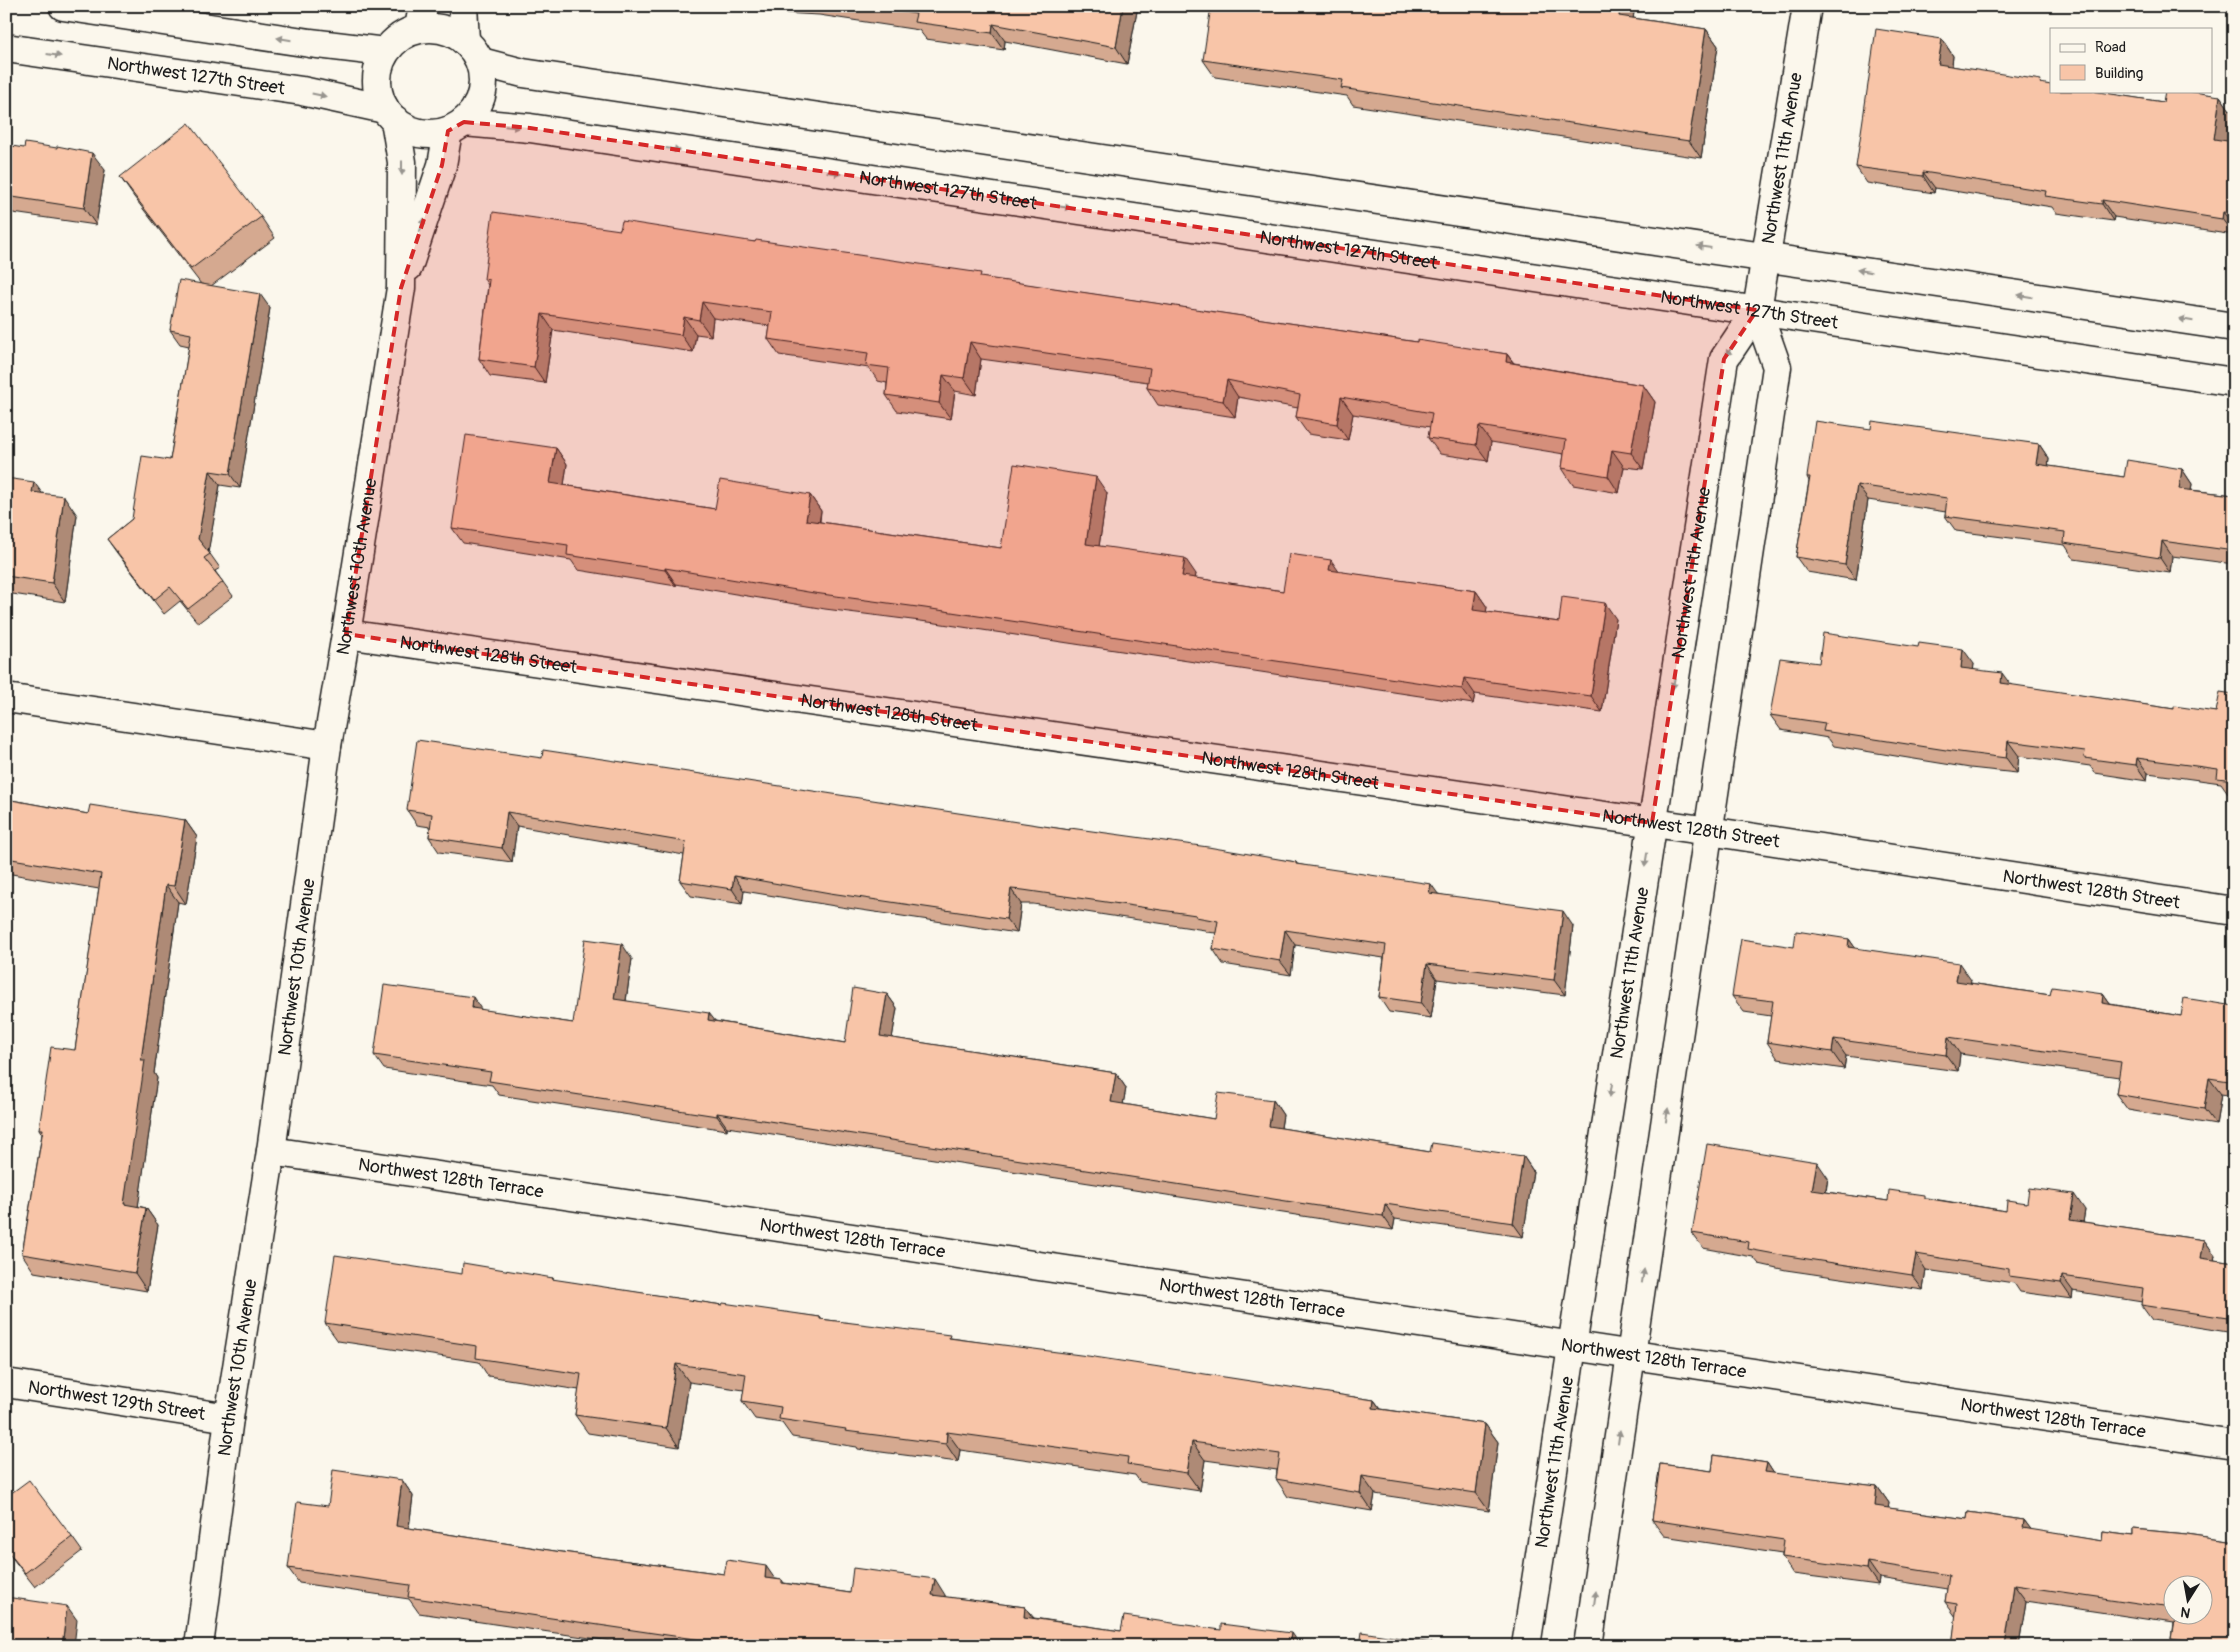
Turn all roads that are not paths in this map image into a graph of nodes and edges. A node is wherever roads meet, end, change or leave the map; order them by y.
1 (63, 6) edge
2 (464, 6) edge
3 (1807, 6) edge
4 (421, 17) edge
5 (465, 40) junction
6 (6, 48) edge
7 (385, 52) junction
8 (481, 62) junction
9 (390, 115) junction
10 (456, 127) junction
11 (1767, 257) junction
12 (401, 288) junction
13 (1758, 310) junction
14 (2234, 327) edge
15 (2234, 382) edge
16 (346, 634) junction
17 (6, 698) edge
18 (327, 746) junction
19 (1652, 823) junction
20 (1709, 831) junction
21 (2234, 911) edge
22 (271, 1151) junction
23 (1572, 1344) junction
24 (1631, 1354) junction
25 (6, 1383) edge
26 (229, 1418) junction
27 (2234, 1445) edge
28 (199, 1646) edge
29 (1526, 1646) edge
30 (1588, 1646) edge

7 -> 1 street
2 - 5 street
3 - 11 street, Northwest 11th Avenue
4 - 5 street
4 - 7 street
5 - 8 street
6 -> 9 street, Northwest 127th Street
7 - 9 street
8 - 10 street
11 -> 8 street
9 - 10 street, Northwest 127th Street
9 -> 12 street, Northwest 10th Avenue
12 -> 10 street, Northwest 10th Avenue
10 -> 13 street, Northwest 127th Street
11 - 13 street, Northwest 11th Avenue
14 -> 11 street
12 - 16 street, Northwest 10th Avenue
13 - 15 street, Northwest 127th Street
13 -> 19 street, Northwest 11th Avenue
13 - 20 street, Northwest 11th Avenue
16 - 18 street, Northwest 10th Avenue
16 - 19 street, Northwest 128th Street
17 - 18 street
18 - 22 street, Northwest 10th Avenue
19 - 20 street, Northwest 128th Street
19 -> 23 street, Northwest 11th Avenue
20 - 21 street, Northwest 128th Street
24 -> 20 street, Northwest 11th Avenue
22 - 23 street, Northwest 128th Terrace
22 - 26 street, Northwest 10th Avenue
23 - 24 street, Northwest 128th Terrace
23 - 29 street, Northwest 11th Avenue
24 - 27 street, Northwest 128th Terrace
30 -> 24 street, Northwest 11th Avenue
25 - 26 street, Northwest 129th Street
26 - 28 street, Northwest 10th Avenue

